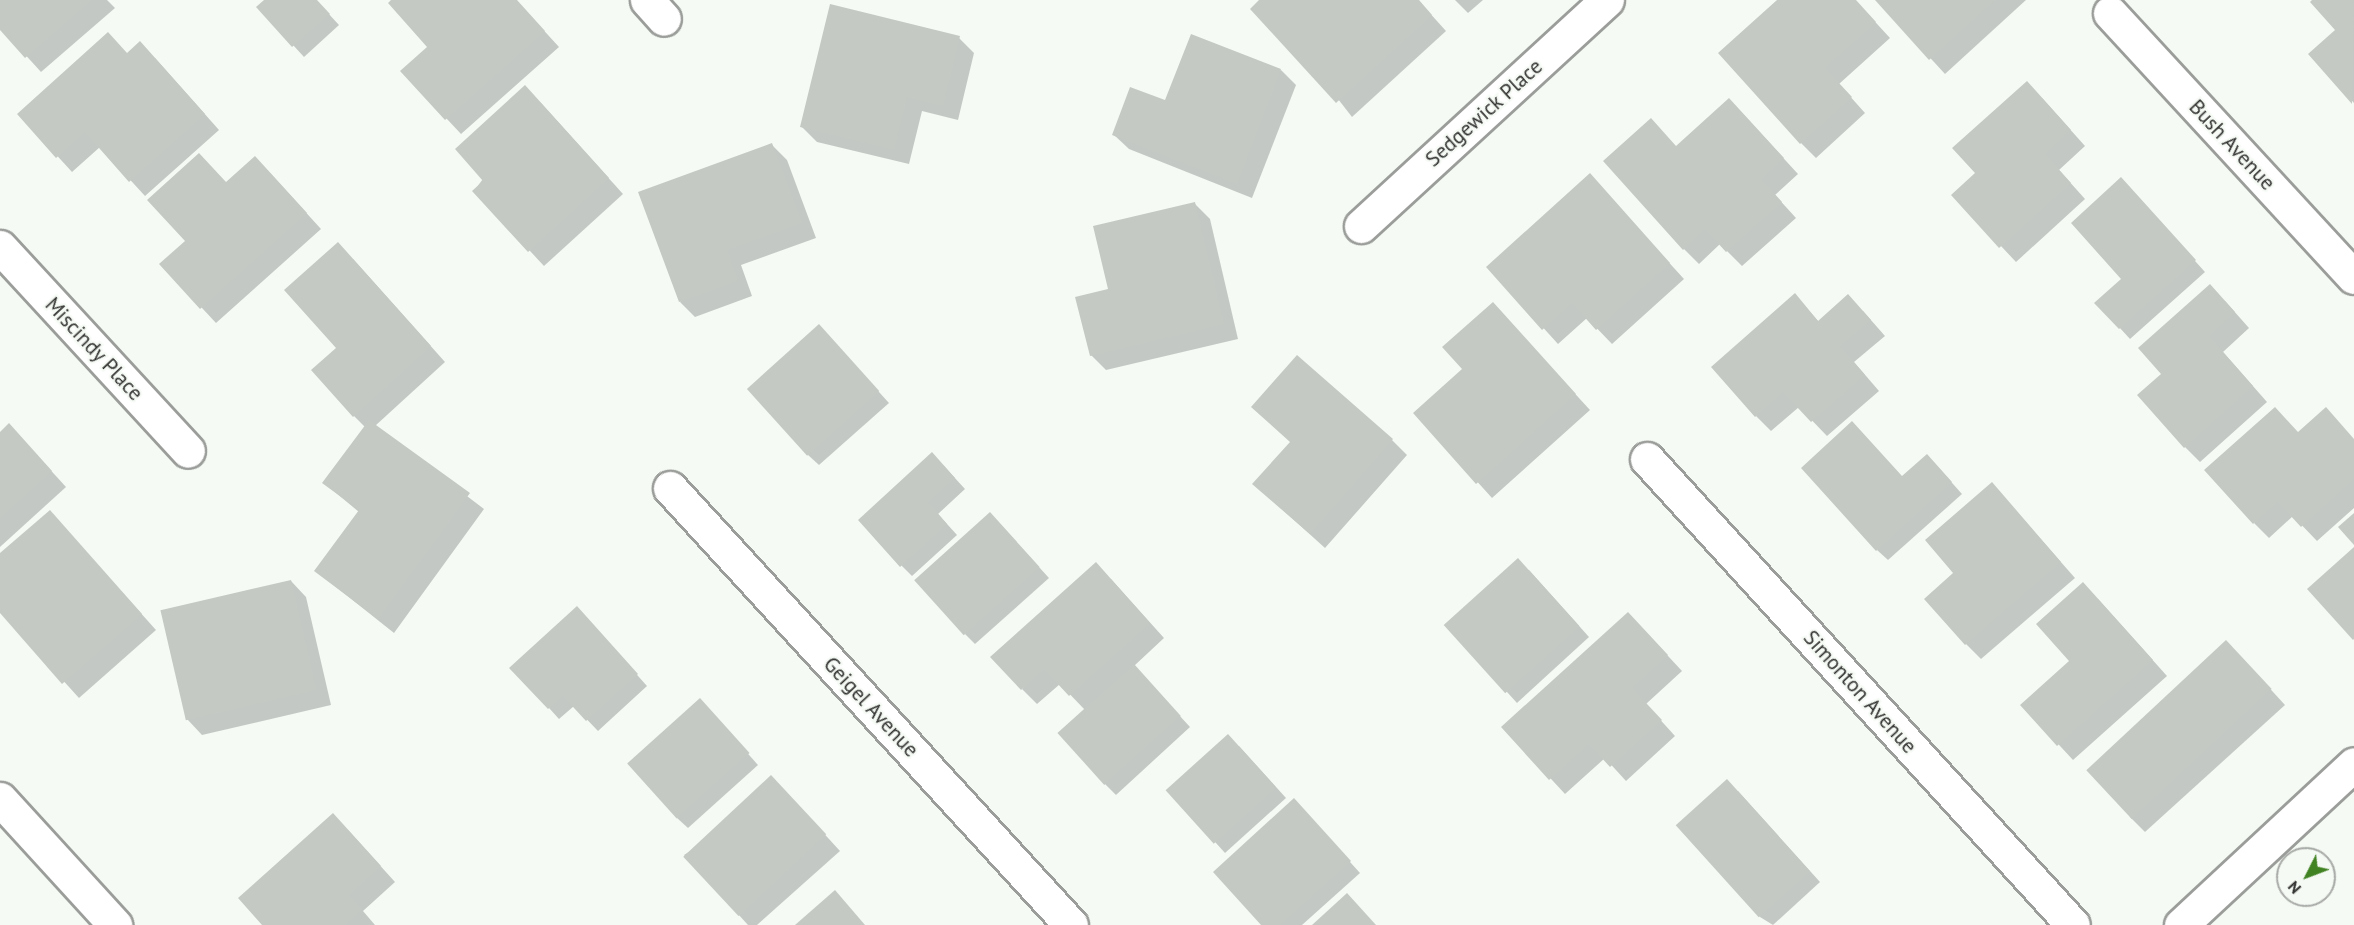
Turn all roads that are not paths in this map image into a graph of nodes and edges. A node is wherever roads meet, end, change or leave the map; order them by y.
1 (1607, 0) edge
2 (2110, 14) dead end
3 (1361, 226) dead end
4 (0, 247) edge
5 (2354, 277) edge
6 (188, 452) dead end
7 (1647, 459) dead end
8 (670, 488) dead end
9 (2354, 764) edge
10 (0, 799) edge
11 (115, 925) edge
12 (1071, 925) edge
13 (2073, 925) edge
14 (2181, 925) edge

1 - 3 street, Sedgewick Place
2 - 5 street, Bush Avenue
4 - 6 street, Miscindy Place
7 - 13 street, Simonton Avenue
8 - 12 street, Geigel Avenue
9 - 14 street
10 - 11 street

